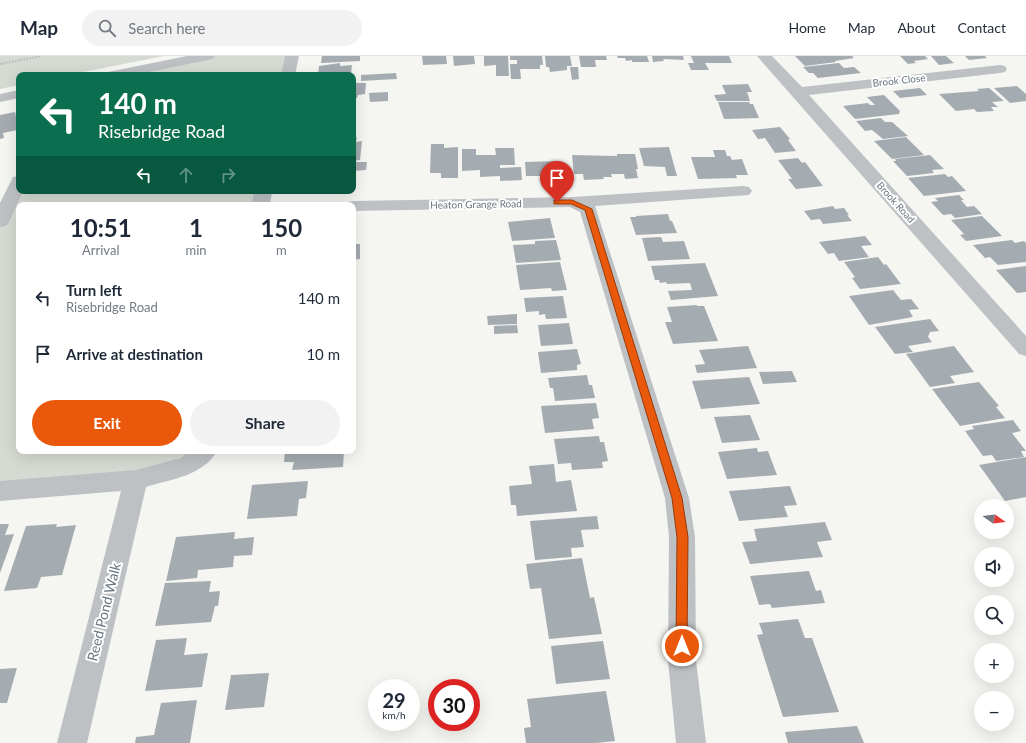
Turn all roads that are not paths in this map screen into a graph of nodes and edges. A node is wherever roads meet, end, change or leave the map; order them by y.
1 (208, 56) edge
2 (292, 56) edge
3 (764, 56) edge
4 (1000, 69) dead end
5 (128, 72) edge
6 (289, 72) edge
7 (798, 92) junction
8 (16, 95) edge
9 (0, 98) edge
10 (16, 187) edge
11 (743, 191) dead end
12 (572, 202) junction
13 (356, 206) edge
14 (0, 222) edge
15 (1026, 349) edge
16 (202, 454) edge
17 (136, 480) junction
18 (0, 491) edge
19 (72, 743) edge
20 (691, 743) edge

1 - 5 street
2 - 6 street
3 - 7 street, Brook Road
4 - 7 street, Brook Close
7 - 15 street, Brook Road
8 - 9 street
10 - 14 street
11 - 12 street, Heaton Grange Road
12 - 13 street, Heaton Grange Road
12 - 20 street
16 - 17 street
17 - 18 street
17 - 19 street, Reed Pond Walk

